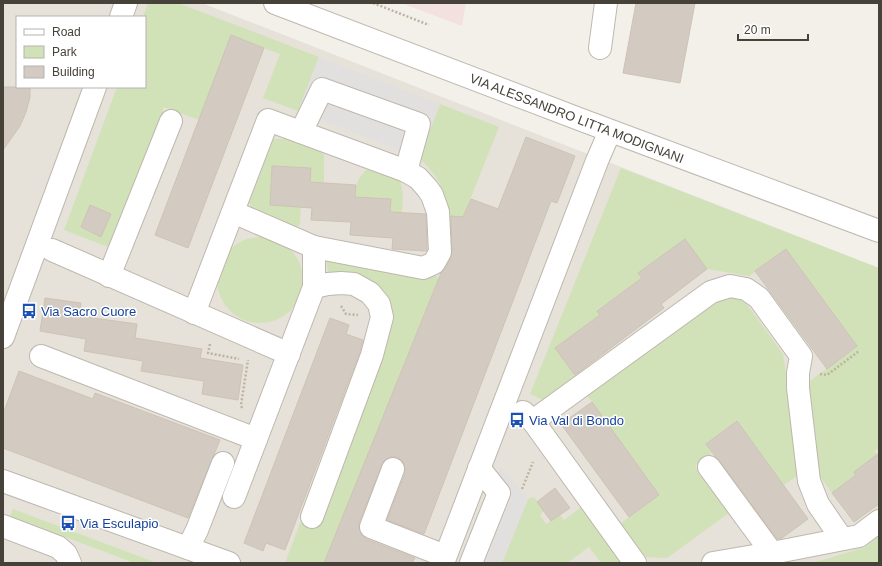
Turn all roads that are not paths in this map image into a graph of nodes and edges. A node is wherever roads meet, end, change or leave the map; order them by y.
1 (126, 3) edge
2 (275, 3) edge
3 (606, 3) edge
4 (121, 16) edge
5 (600, 48) dead end
6 (95, 88) edge
7 (171, 120) dead end
8 (610, 130) junction
9 (301, 132) junction
10 (406, 171) junction
11 (233, 212) junction
12 (879, 231) edge
13 (314, 247) junction
14 (52, 250) dead end
15 (109, 276) junction
16 (314, 287) junction
17 (204, 317) junction
18 (3, 337) edge
19 (288, 354) junction
20 (41, 356) dead end
21 (252, 438) junction
22 (223, 463) dead end
23 (709, 467) dead end
24 (479, 468) junction
25 (393, 469) dead end
26 (3, 481) edge
27 (234, 497) dead end
28 (312, 517) dead end
29 (879, 521) edge
30 (5, 532) edge
31 (842, 539) junction
32 (188, 548) junction
33 (772, 553) junction
34 (444, 559) edge
35 (70, 563) edge
36 (229, 563) edge
37 (471, 563) edge
38 (635, 563) edge
39 (713, 563) edge

1 - 4 street
2 - 8 street, VIA ALESSANDRO LITTA MODIGNANI
3 - 5 street
6 - 18 street
7 - 15 street
8 - 12 street, VIA ALESSANDRO LITTA MODIGNANI
8 - 24 street
9 - 10 street
9 - 10 street
9 - 11 street
10 - 13 street
11 - 13 street
11 - 17 street
13 - 16 street
14 - 15 street
15 - 17 street
16 - 19 street
16 - 28 street
17 - 19 street
19 - 21 street
20 - 21 street
21 - 27 street
22 - 32 street
23 - 33 street
24 - 34 street
24 - 37 street
25 - 34 street
26 - 32 street
29 - 31 street
30 - 35 street
31 - 33 street
31 - 38 street
32 - 36 street
33 - 39 street

